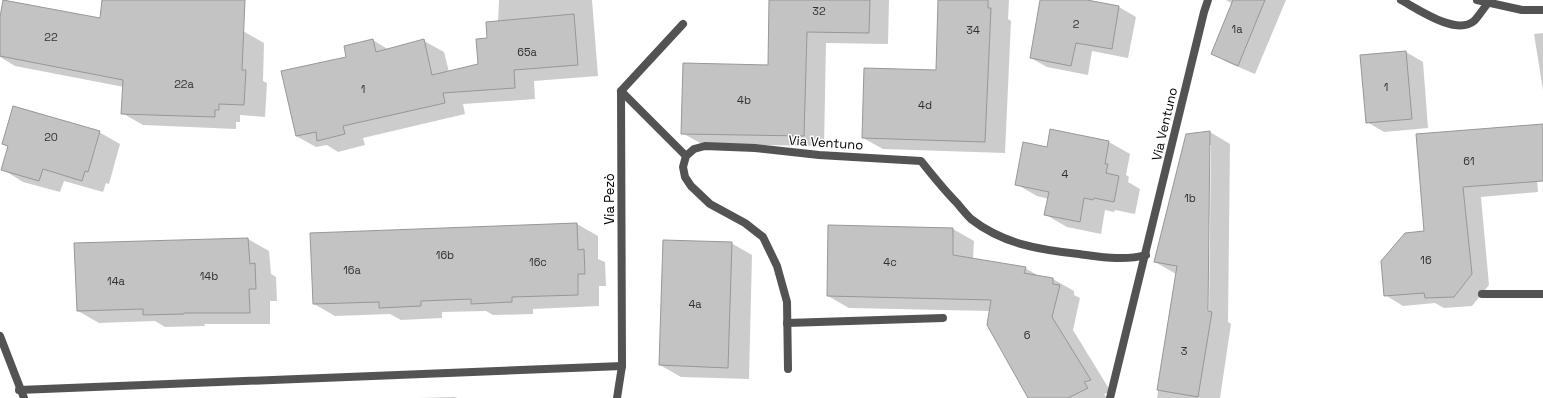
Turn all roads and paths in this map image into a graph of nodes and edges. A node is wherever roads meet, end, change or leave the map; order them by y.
1 (1208, 0) edge
2 (1401, 0) edge
3 (1477, 0) edge
4 (1488, 3) junction
5 (1543, 10) edge
6 (683, 24) dead end
7 (621, 91) junction
8 (686, 156) junction
9 (1146, 255) junction
10 (1482, 294) dead end
11 (1543, 294) edge
12 (943, 318) dead end
13 (787, 323) junction
14 (0, 336) edge
15 (622, 366) junction
16 (788, 369) dead end
17 (19, 390) junction
18 (24, 398) edge
19 (617, 398) edge
20 (1110, 398) edge

1 - 9 street, Via Ventuno
2 - 4 street
3 - 4 street
4 - 5 street
6 - 7 street
7 - 8 street
7 - 15 street, Via Pezò
8 - 9 street, Via Ventuno
8 - 13 street
9 - 20 street, Via Ventuno
10 - 11 street
12 - 13 street
13 - 16 street
14 - 17 street
15 - 17 street
15 - 19 street, Via Pezò
17 - 18 street

